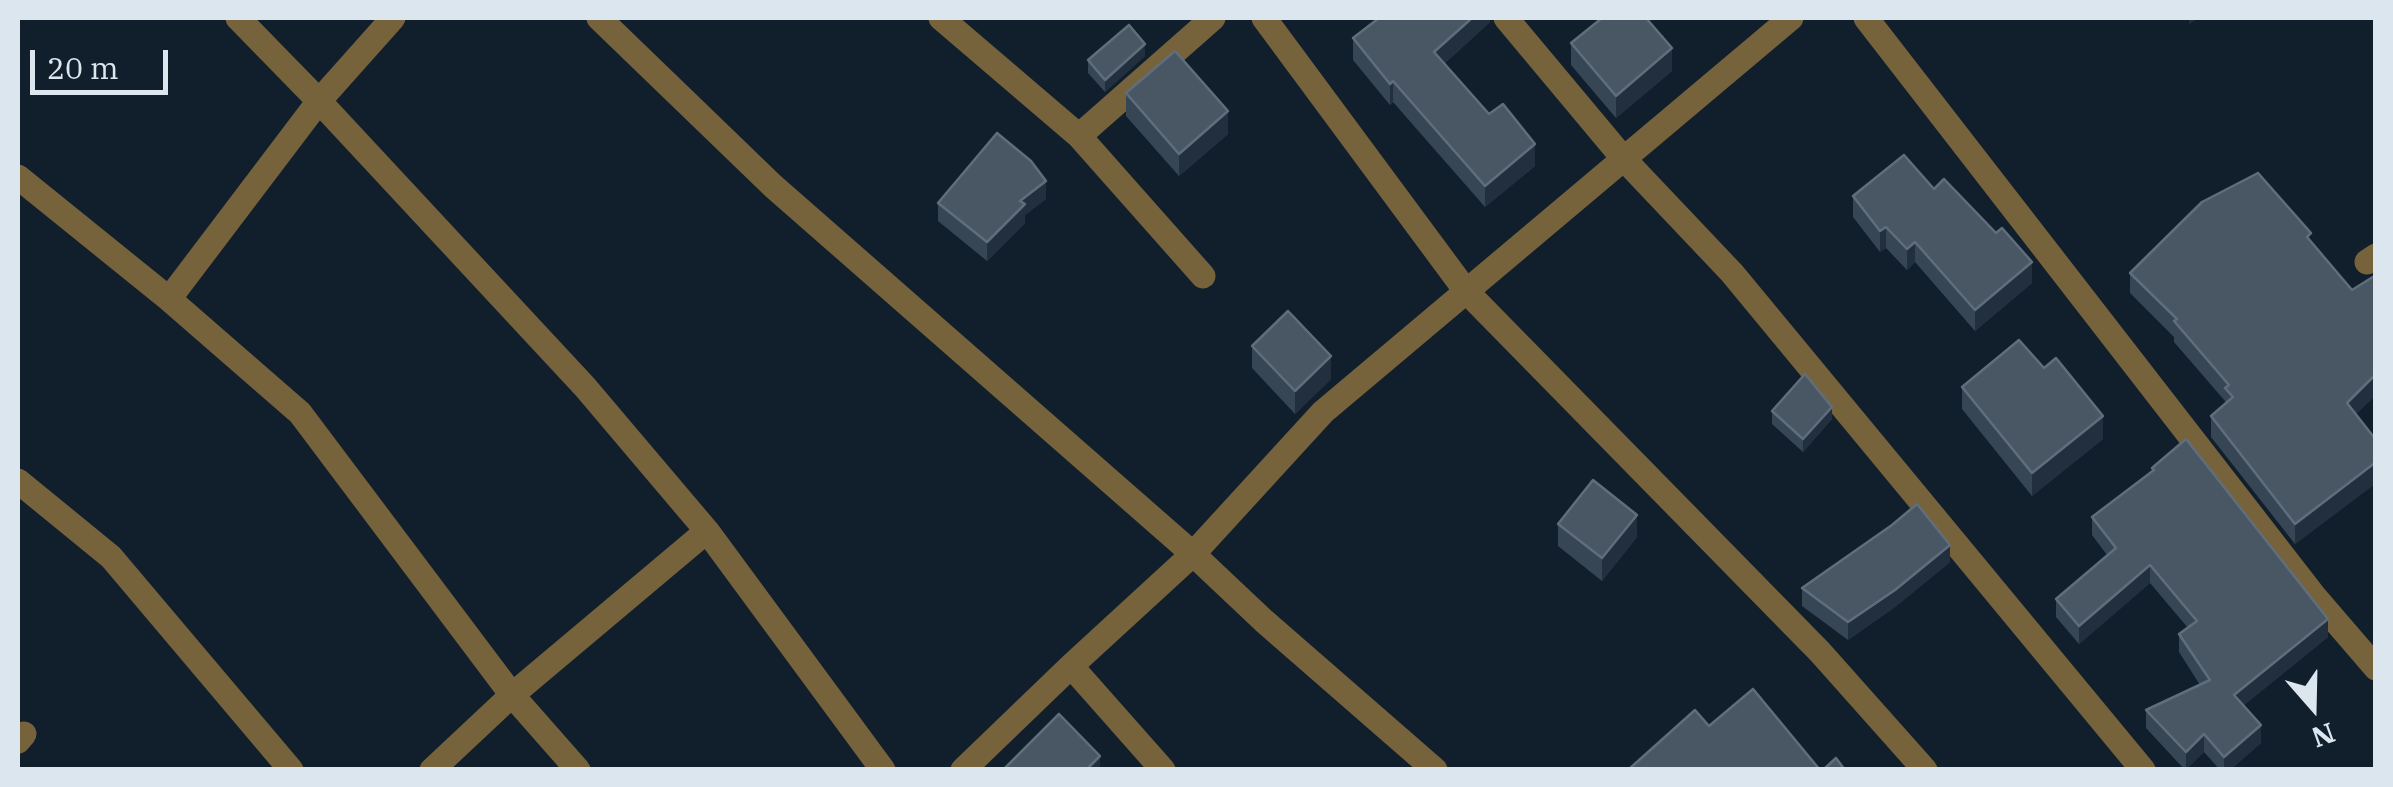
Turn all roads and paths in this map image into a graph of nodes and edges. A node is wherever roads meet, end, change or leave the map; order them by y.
1 (238, 18) edge
2 (393, 18) edge
3 (598, 18) edge
4 (941, 18) edge
5 (1214, 18) edge
6 (1264, 18) edge
7 (1506, 18) edge
8 (1791, 18) edge
9 (1866, 18) edge
10 (319, 101) junction
11 (1079, 136) junction
12 (1623, 158) junction
13 (18, 177) edge
14 (1204, 276) dead end
15 (1466, 291) junction
16 (169, 299) junction
17 (18, 481) edge
18 (708, 531) junction
19 (1193, 554) junction
20 (1070, 666) junction
21 (2376, 668) edge
22 (512, 695) junction
23 (291, 770) edge
24 (432, 770) edge
25 (578, 770) edge
26 (884, 770) edge
27 (963, 770) edge
28 (1164, 770) edge
29 (1434, 770) edge
30 (1926, 770) edge
31 (2144, 770) edge

1 - 10 street
2 - 10 street
3 - 19 street
4 - 11 street
5 - 11 street
6 - 15 street
7 - 12 street
8 - 12 street
9 - 21 street
10 - 16 street
10 - 18 street
11 - 14 street
12 - 15 street
12 - 31 street
13 - 16 street
15 - 19 street
15 - 30 street
16 - 22 street
17 - 23 street
18 - 22 street
18 - 26 street
19 - 20 street
19 - 29 street
20 - 27 street
20 - 28 street
22 - 24 street
22 - 25 street

